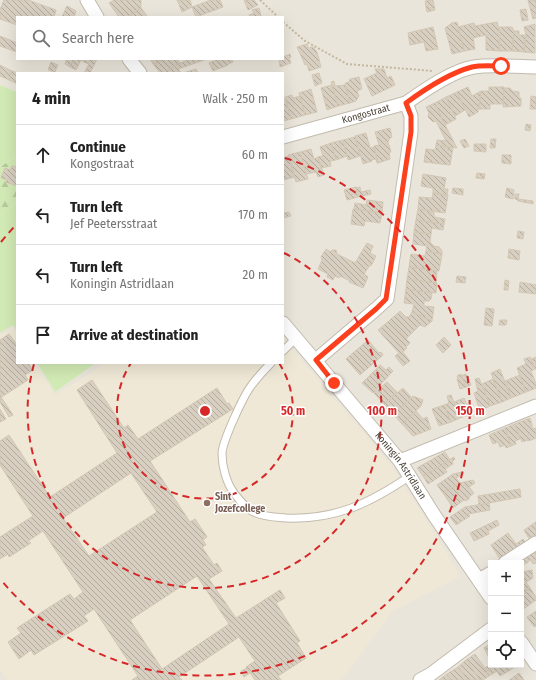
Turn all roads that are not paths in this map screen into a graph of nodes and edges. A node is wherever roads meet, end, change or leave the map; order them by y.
1 (87, 0) edge
2 (96, 16) edge
3 (130, 60) edge
4 (536, 67) edge
5 (139, 72) edge
6 (406, 103) junction
7 (284, 137) edge
8 (284, 324) edge
9 (296, 338) junction
10 (284, 350) edge
11 (316, 360) junction
12 (270, 364) edge
13 (536, 406) edge
14 (400, 461) junction
15 (410, 476) junction
16 (536, 543) edge
17 (510, 560) edge
18 (488, 574) edge
19 (479, 580) junction
20 (490, 596) edge
21 (488, 631) edge
22 (524, 646) edge
23 (536, 664) edge
24 (420, 680) edge

1 - 2 street
3 - 5 street
4 - 6 street, Kongostraat
6 - 7 street, Kongostraat
6 - 11 street
8 - 9 street, Koningin Astridlaan
9 - 10 lane
9 - 11 street, Koningin Astridlaan
11 - 14 street, Koningin Astridlaan
12 - 15 lane
13 - 14 street
14 - 15 street, Koningin Astridlaan
15 - 19 street, Koningin Astridlaan
16 - 17 street
18 - 19 street
19 - 20 street, Koningin Astridlaan
21 - 24 street
22 - 23 street

